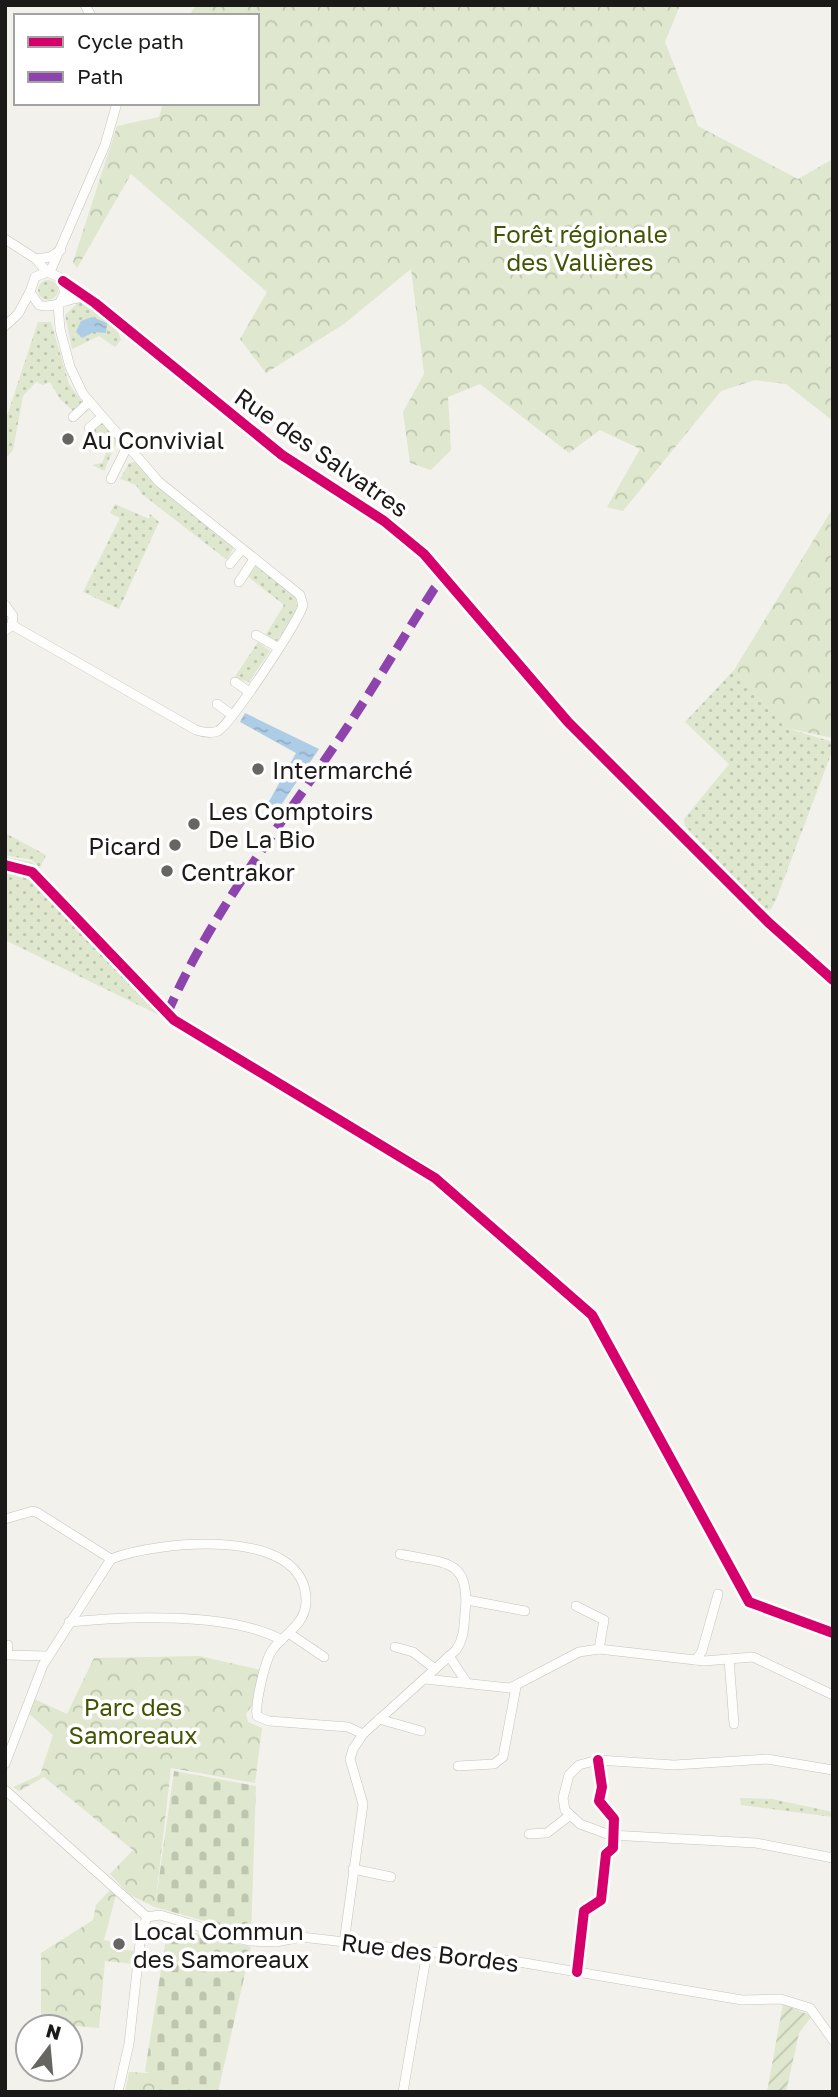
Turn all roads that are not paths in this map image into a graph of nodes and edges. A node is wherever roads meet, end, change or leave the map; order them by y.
1 (116, 105) edge
2 (5, 239) edge
3 (63, 248) junction
4 (33, 257) junction
5 (48, 272) junction
6 (61, 279) junction
7 (33, 281) junction
8 (30, 292) junction
9 (88, 298) junction
10 (59, 303) junction
11 (42, 306) junction
12 (18, 314) junction
13 (5, 326) edge
14 (60, 329) junction
15 (89, 402) junction
16 (73, 417) dead end
17 (102, 417) junction
18 (89, 428) dead end
19 (127, 447) junction
20 (111, 479) dead end
21 (242, 549) junction
22 (254, 559) junction
23 (230, 564) dead end
24 (239, 582) dead end
25 (5, 605) edge
26 (9, 628) edge
27 (256, 635) dead end
28 (279, 648) junction
29 (235, 682) dead end
30 (248, 691) junction
31 (217, 704) dead end
32 (232, 715) junction
33 (833, 980) edge
34 (5, 1519) edge
35 (400, 1554) dead end
36 (111, 1559) junction
37 (718, 1594) dead end
38 (467, 1600) junction
39 (576, 1606) dead end
40 (526, 1611) dead end
41 (69, 1622) junction
42 (286, 1637) junction
43 (8, 1645) dead end
44 (395, 1647) dead end
45 (599, 1649) junction
46 (449, 1656) junction
47 (48, 1657) junction
48 (324, 1657) dead end
49 (729, 1659) junction
50 (696, 1660) junction
51 (435, 1669) junction
52 (425, 1679) junction
53 (467, 1683) junction
54 (516, 1686) junction
55 (833, 1695) edge
56 (379, 1719) junction
57 (734, 1724) dead end
58 (421, 1731) dead end
59 (363, 1734) junction
60 (5, 1764) edge
61 (457, 1766) dead end
62 (833, 1770) edge
63 (5, 1790) edge
64 (569, 1816) junction
65 (528, 1834) dead end
66 (833, 1858) edge
67 (354, 1869) junction
68 (391, 1877) dead end
69 (147, 1917) junction
70 (344, 1943) junction
71 (427, 1952) junction
72 (833, 2040) edge
73 (118, 2092) edge
74 (403, 2092) edge

1 - 3 street
2 - 4 street
3 - 4 street
3 - 5 street
3 - 6 street
4 - 5 street
4 - 7 street
5 - 6 street
5 - 7 street
6 - 9 street, Rue des Salvatres
6 - 10 street
7 - 8 street
8 - 11 street
8 - 12 street
9 - 10 street
9 - 33 street, Rue des Salvatres
10 - 11 street
10 - 14 street
11 - 12 street
11 - 14 street
12 - 13 street
14 - 15 street
15 - 16 street
15 - 17 street
17 - 18 street
17 - 19 street
19 - 20 street
19 - 21 street
21 - 22 street
21 - 23 street
22 - 24 street
22 - 28 street
25 - 26 street
26 - 32 street
27 - 28 street
28 - 30 street
29 - 30 street
30 - 32 street
31 - 32 street
34 - 36 street
35 - 38 street
36 - 41 street
36 - 42 street
37 - 50 street
38 - 40 street
38 - 46 street
39 - 45 street
41 - 42 street
41 - 47 street
42 - 48 street
42 - 59 street
43 - 47 street
44 - 51 street
45 - 50 street
45 - 54 street
46 - 51 street
46 - 53 street
47 - 60 street
49 - 50 street
49 - 55 street
49 - 57 street
51 - 52 street
52 - 53 street
52 - 56 street
53 - 54 street
54 - 61 street
56 - 58 street
56 - 59 street
59 - 67 street
62 - 64 street
63 - 69 street
64 - 65 street
64 - 66 street
67 - 68 street
67 - 70 street
69 - 70 street, Rue des Bordes
69 - 73 street
70 - 71 street, Rue des Bordes
71 - 72 street, Rue des Bordes
71 - 74 street

